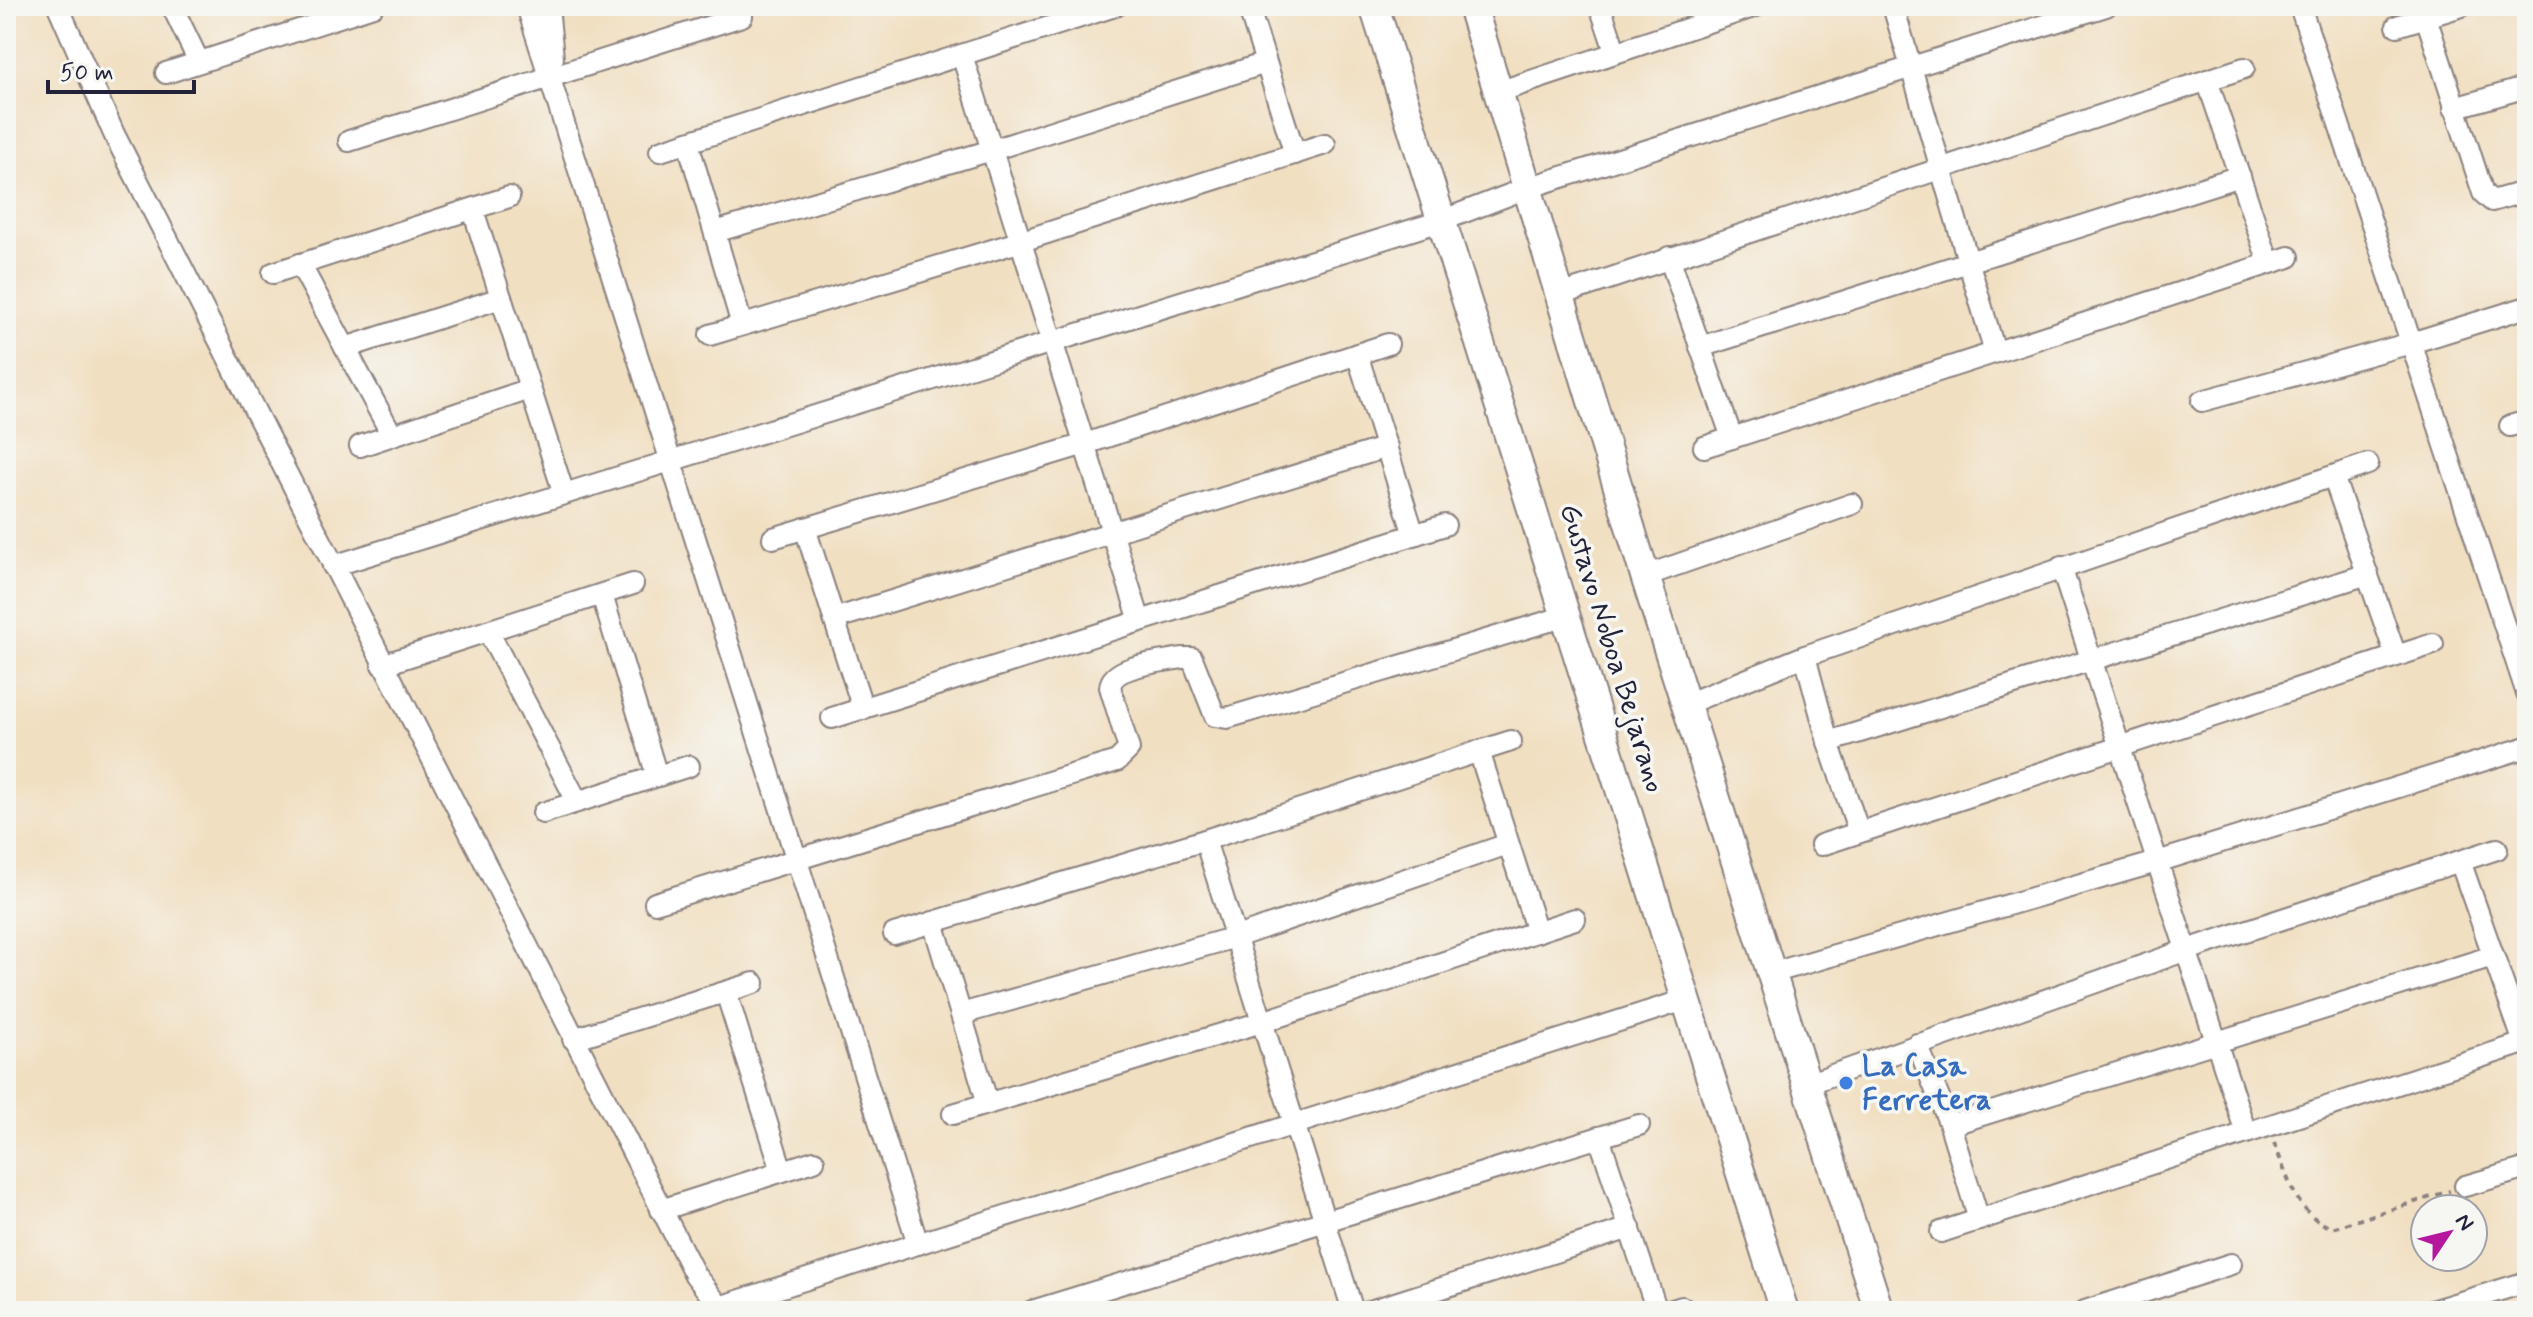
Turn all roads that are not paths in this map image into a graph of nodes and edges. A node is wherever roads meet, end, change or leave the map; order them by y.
1 (58, 6) edge
2 (172, 6) edge
3 (373, 6) edge
4 (527, 6) edge
5 (548, 6) edge
6 (1115, 6) edge
7 (1248, 6) edge
8 (1374, 6) edge
9 (1472, 6) edge
10 (1600, 6) edge
11 (1756, 6) edge
12 (1893, 6) edge
13 (2106, 6) edge
14 (2300, 6) edge
15 (2462, 6) edge
16 (742, 16) dead end
17 (2426, 17) junction
18 (2397, 26) dead end
19 (1615, 51) junction
20 (962, 55) junction
21 (199, 62) junction
22 (1266, 63) junction
23 (1911, 67) junction
24 (2244, 68) dead end
25 (166, 73) dead end
26 (552, 76) junction
27 (2207, 80) junction
28 (2527, 87) edge
29 (1498, 92) junction
30 (2454, 108) junction
31 (349, 141) dead end
32 (688, 143) junction
33 (1325, 144) dead end
34 (992, 150) junction
35 (660, 151) dead end
36 (1295, 154) junction
37 (1939, 168) junction
38 (2240, 176) junction
39 (1527, 188) junction
40 (2527, 191) edge
41 (509, 197) dead end
42 (473, 210) junction
43 (1441, 221) junction
44 (715, 232) junction
45 (1022, 241) junction
46 (1669, 257) junction
47 (1968, 263) junction
48 (300, 264) junction
49 (273, 273) dead end
50 (1560, 295) junction
51 (501, 298) junction
52 (2527, 307) edge
53 (742, 325) junction
54 (710, 335) dead end
55 (1054, 342) junction
56 (2411, 343) junction
57 (1388, 344) dead end
58 (1700, 347) junction
59 (345, 348) junction
60 (1995, 352) junction
61 (1357, 354) junction
62 (530, 389) junction
63 (2202, 401) dead end
64 (392, 435) junction
65 (1732, 438) junction
66 (1085, 444) junction
67 (360, 446) dead end
68 (1387, 447) junction
69 (1704, 447) dead end
70 (671, 461) junction
71 (2368, 464) dead end
72 (2333, 476) junction
73 (564, 494) junction
74 (1852, 504) dead end
75 (1445, 525) dead end
76 (805, 528) junction
77 (1113, 534) junction
78 (1414, 535) junction
79 (773, 538) dead end
80 (333, 566) junction
81 (2061, 567) junction
82 (2368, 574) junction
83 (1645, 576) junction
84 (633, 584) dead end
85 (602, 595) junction
86 (1566, 616) junction
87 (834, 619) junction
88 (1140, 621) junction
89 (488, 631) junction
90 (2433, 644) dead end
91 (1805, 656) junction
92 (2396, 656) junction
93 (2091, 661) junction
94 (382, 665) junction
95 (2527, 694) edge
96 (1686, 704) junction
97 (863, 709) junction
98 (832, 718) dead end
99 (1511, 741) dead end
100 (1828, 742) junction
101 (2527, 747) edge
102 (2120, 748) junction
103 (1479, 751) junction
104 (689, 766) dead end
105 (657, 776) junction
106 (577, 801) junction
107 (543, 813) dead end
108 (1859, 832) junction
109 (1205, 840) junction
110 (1508, 844) junction
111 (1821, 845) dead end
112 (2497, 849) dead end
113 (797, 860) junction
114 (2460, 861) junction
115 (2157, 862) junction
116 (655, 903) dead end
117 (1575, 919) dead end
118 (933, 922) junction
119 (1537, 932) junction
120 (894, 934) dead end
121 (1236, 937) junction
122 (2187, 950) junction
123 (2493, 956) junction
124 (1772, 973) junction
125 (754, 983) dead end
126 (726, 992) junction
127 (1685, 1000) junction
128 (961, 1014) junction
129 (1262, 1022) junction
130 (573, 1039) junction
131 (2526, 1042) edge
132 (2217, 1043) junction
133 (1917, 1044) junction
134 (1807, 1084) junction
135 (988, 1104) junction
136 (953, 1114) dead end
137 (1293, 1125) junction
138 (1639, 1125) dead end
139 (1950, 1125) junction
140 (2246, 1133) junction
141 (1599, 1137) junction
142 (814, 1161) dead end
143 (2527, 1168) edge
144 (782, 1171) junction
145 (2465, 1186) road end
146 (661, 1210) junction
147 (1979, 1220) junction
148 (1324, 1221) junction
149 (1630, 1228) junction
150 (1941, 1232) dead end
151 (918, 1244) junction
152 (2231, 1264) dead end
153 (2527, 1282) edge
154 (721, 1309) edge
155 (1032, 1311) edge
156 (1353, 1311) edge
157 (1370, 1311) edge
158 (1657, 1311) edge
159 (1784, 1311) edge
160 (1879, 1311) edge
161 (2085, 1311) edge
162 (2431, 1311) edge

1 - 80 street
2 - 21 street
3 - 21 street
4 - 26 street
5 - 26 street
6 - 20 street
7 - 22 street
8 - 43 street, Gustavo Noboa Bejarano
9 - 29 street, Gustavo Noboa Bejarano
10 - 19 street
11 - 19 street
12 - 23 street
13 - 23 street
14 - 56 street
15 - 17 street
16 - 26 street
17 - 18 street
17 - 30 street
19 - 29 street
20 - 32 street
20 - 34 street
21 - 25 street
22 - 34 street
22 - 36 street
23 - 37 street
23 - 39 street
24 - 27 street
26 - 31 street
26 - 70 street
27 - 37 street
27 - 38 street
28 - 30 street
29 - 39 street, Gustavo Noboa Bejarano
30 - 40 street
32 - 35 street
32 - 44 street
33 - 36 street
34 - 44 street
34 - 45 street
36 - 45 street
37 - 46 street
37 - 47 street
38 - 47 street
38 - 60 street
39 - 43 street
39 - 50 street, Gustavo Noboa Bejarano
41 - 42 street
42 - 48 street
42 - 51 street
43 - 55 street
43 - 86 street, Gustavo Noboa Bejarano
44 - 53 street
45 - 53 street
45 - 55 street
46 - 50 street
46 - 58 street
47 - 58 street
47 - 60 street
48 - 49 street
48 - 59 street
50 - 83 street, Gustavo Noboa Bejarano
51 - 59 street
51 - 62 street
52 - 56 street
53 - 54 street
55 - 66 street
55 - 70 street
56 - 63 street
56 - 95 street
57 - 61 street
58 - 65 street
59 - 64 street
60 - 65 street
61 - 66 street
61 - 68 street
62 - 64 street
62 - 73 street
64 - 67 street
65 - 69 street
66 - 76 street
66 - 77 street
68 - 77 street
68 - 78 street
70 - 73 street
70 - 113 street
71 - 72 street
72 - 81 street
72 - 82 street
73 - 80 street
74 - 83 street
75 - 78 street
76 - 79 street
76 - 87 street
77 - 87 street
77 - 88 street
78 - 88 street
80 - 94 street
81 - 91 street
81 - 93 street
82 - 92 street
82 - 93 street
83 - 96 street, Gustavo Noboa Bejarano
84 - 85 street
85 - 89 street
85 - 105 street
86 - 113 street
86 - 127 street, Gustavo Noboa Bejarano
87 - 97 street
88 - 97 street
89 - 94 street
89 - 106 street
90 - 92 street
91 - 96 street
91 - 100 street
92 - 102 street
93 - 100 street
93 - 102 street
94 - 130 street
96 - 124 street, Gustavo Noboa Bejarano
97 - 98 street
99 - 103 street
100 - 108 street
101 - 115 street
102 - 108 street
102 - 115 street
103 - 109 street
103 - 110 street
104 - 105 street
105 - 106 street
106 - 107 street
108 - 111 street
109 - 118 street
109 - 121 street
110 - 119 street
110 - 121 street
112 - 114 street
113 - 116 street
113 - 151 street
114 - 122 street
114 - 123 street
115 - 122 street
115 - 124 street
117 - 119 street
118 - 120 street
118 - 128 street
119 - 129 street
121 - 128 street
121 - 129 street
122 - 132 street
122 - 133 street
123 - 131 street
123 - 132 street
124 - 134 street, Gustavo Noboa Bejarano
125 - 126 street
126 - 130 street
126 - 144 street
127 - 137 street
127 - 159 street, Gustavo Noboa Bejarano
128 - 135 street
129 - 135 street
129 - 137 street
130 - 146 street
131 - 140 street
132 - 139 street
132 - 140 street
133 - 134 street
133 - 139 street
134 - 160 street, Gustavo Noboa Bejarano
135 - 136 street
137 - 148 street
137 - 151 street
138 - 141 street
139 - 147 street
140 - 147 street
141 - 148 street
141 - 149 street
142 - 144 street
143 - 145 street
144 - 146 street
146 - 154 street
147 - 150 street
148 - 155 street
148 - 156 street
149 - 157 street
149 - 158 street
151 - 154 street
152 - 161 street
153 - 162 street

